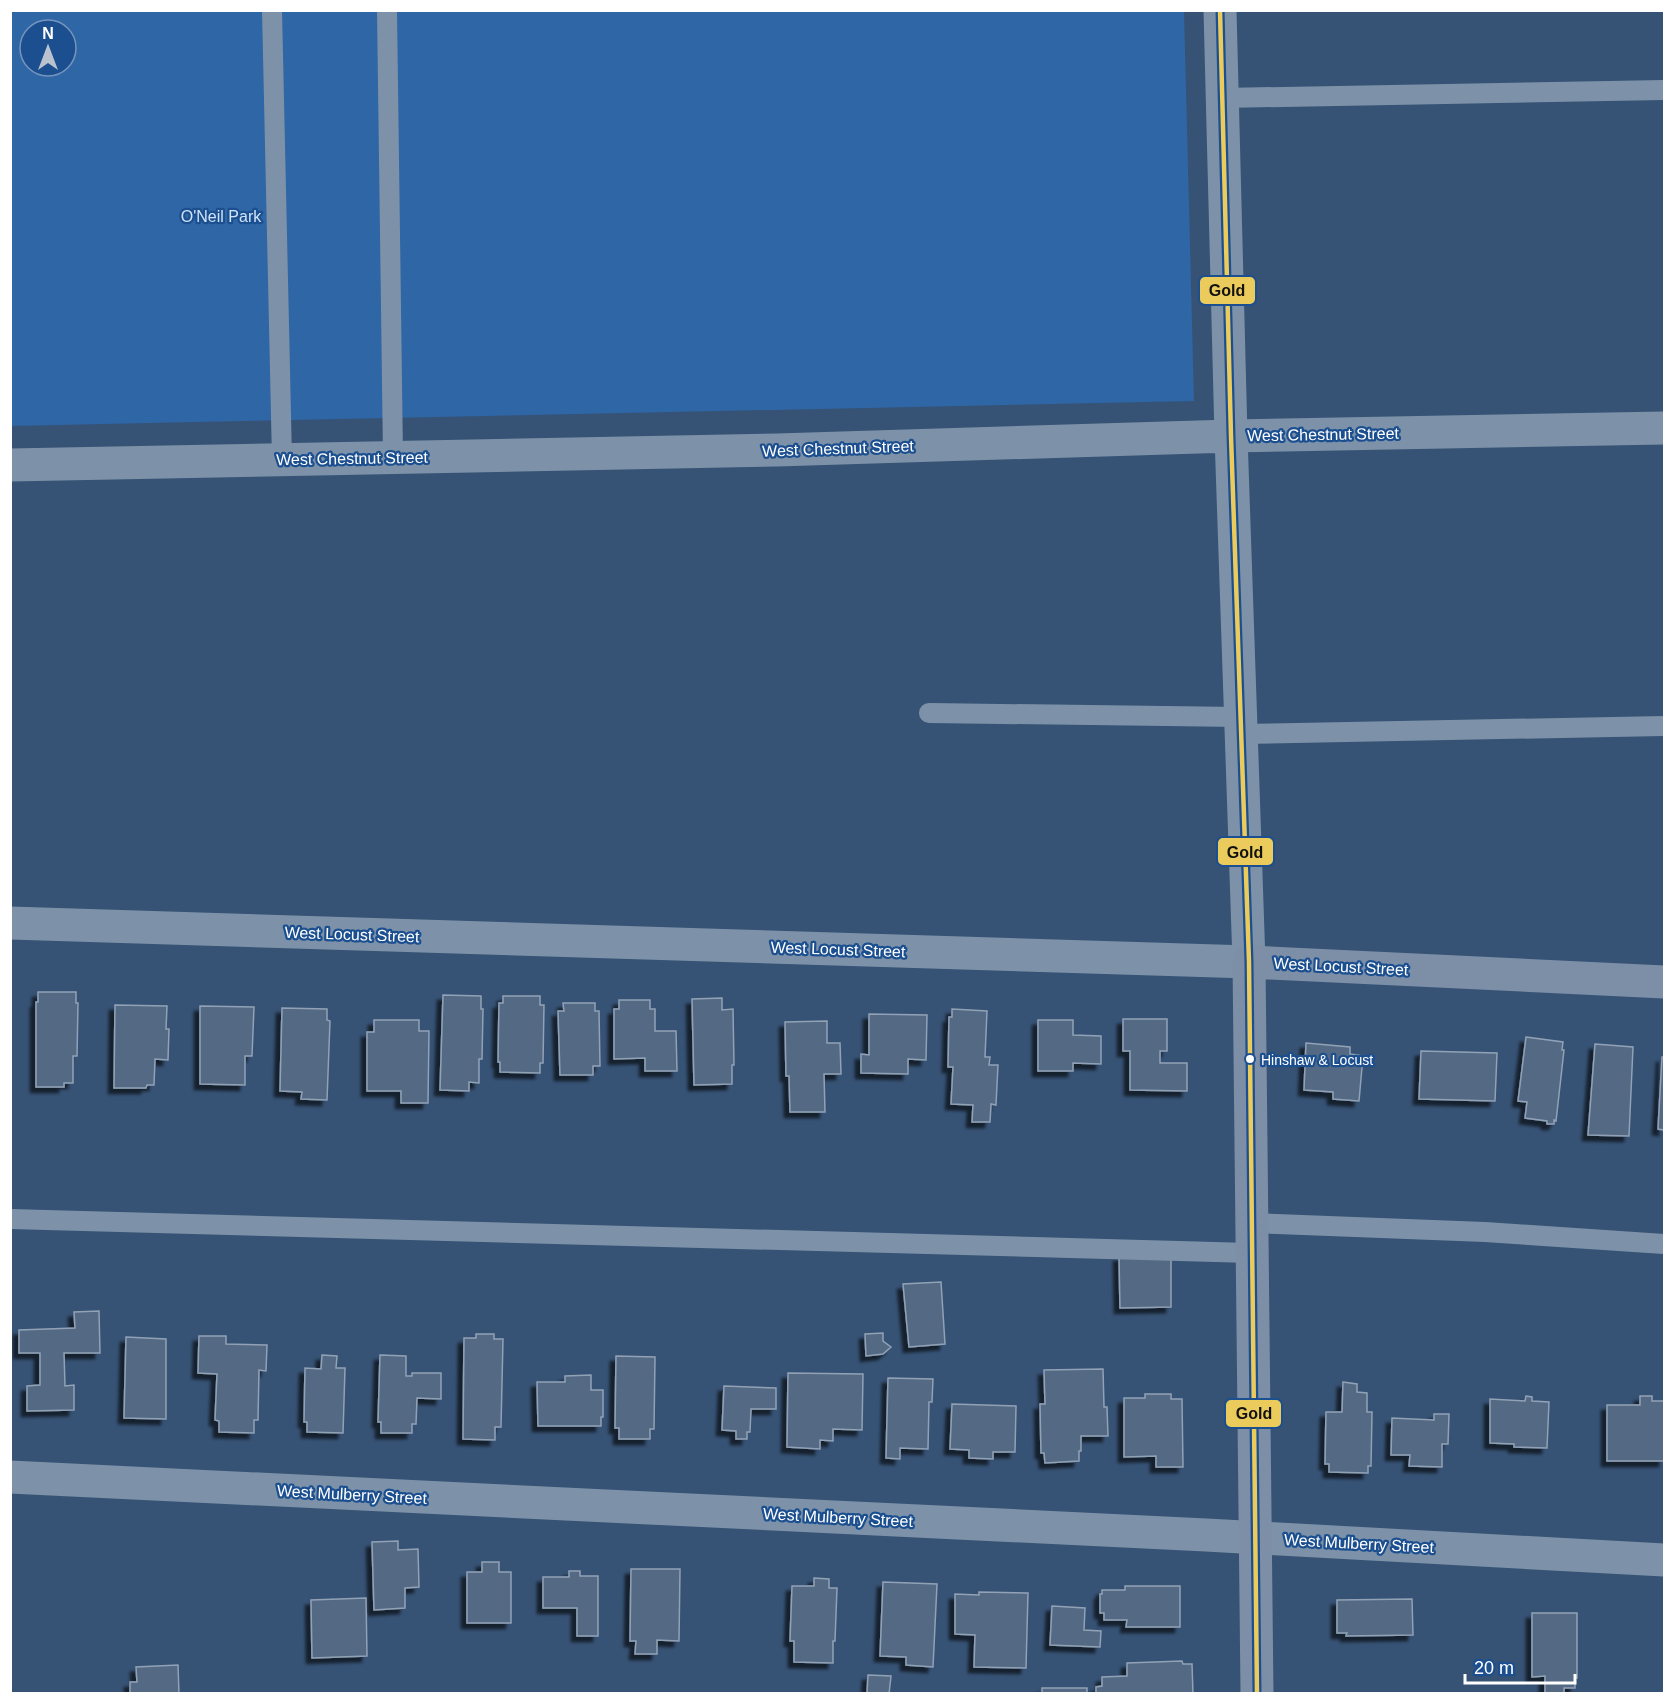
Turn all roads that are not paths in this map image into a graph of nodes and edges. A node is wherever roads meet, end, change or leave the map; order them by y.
1 (272, 10) edge
2 (387, 10) edge
3 (1220, 10) edge
4 (1665, 90) edge
5 (1222, 98) junction
6 (1665, 428) edge
7 (1231, 436) junction
8 (393, 457) junction
9 (282, 460) junction
10 (10, 465) edge
11 (929, 713) dead end
12 (1241, 726) junction
13 (1665, 726) edge
14 (10, 923) edge
15 (1248, 962) junction
16 (1665, 982) edge
17 (10, 1219) edge
18 (1251, 1238) junction
19 (1665, 1244) edge
20 (10, 1477) edge
21 (1255, 1537) junction
22 (1665, 1560) edge
23 (1257, 1694) edge

1 - 9 lane
2 - 8 lane
3 - 5 street
4 - 5 lane
5 - 7 street
6 - 7 street, West Chestnut Street
7 - 8 street, West Chestnut Street
7 - 12 street
8 - 9 street, West Chestnut Street
9 - 10 street, West Chestnut Street
11 - 12 lane
12 - 13 lane
12 - 15 street
14 - 15 street, West Locust Street
15 - 16 main road, West Locust Street
15 - 18 main road
17 - 18 lane
18 - 19 lane
18 - 21 main road
20 - 21 street, West Mulberry Street
21 - 22 street, West Mulberry Street
21 - 23 main road

